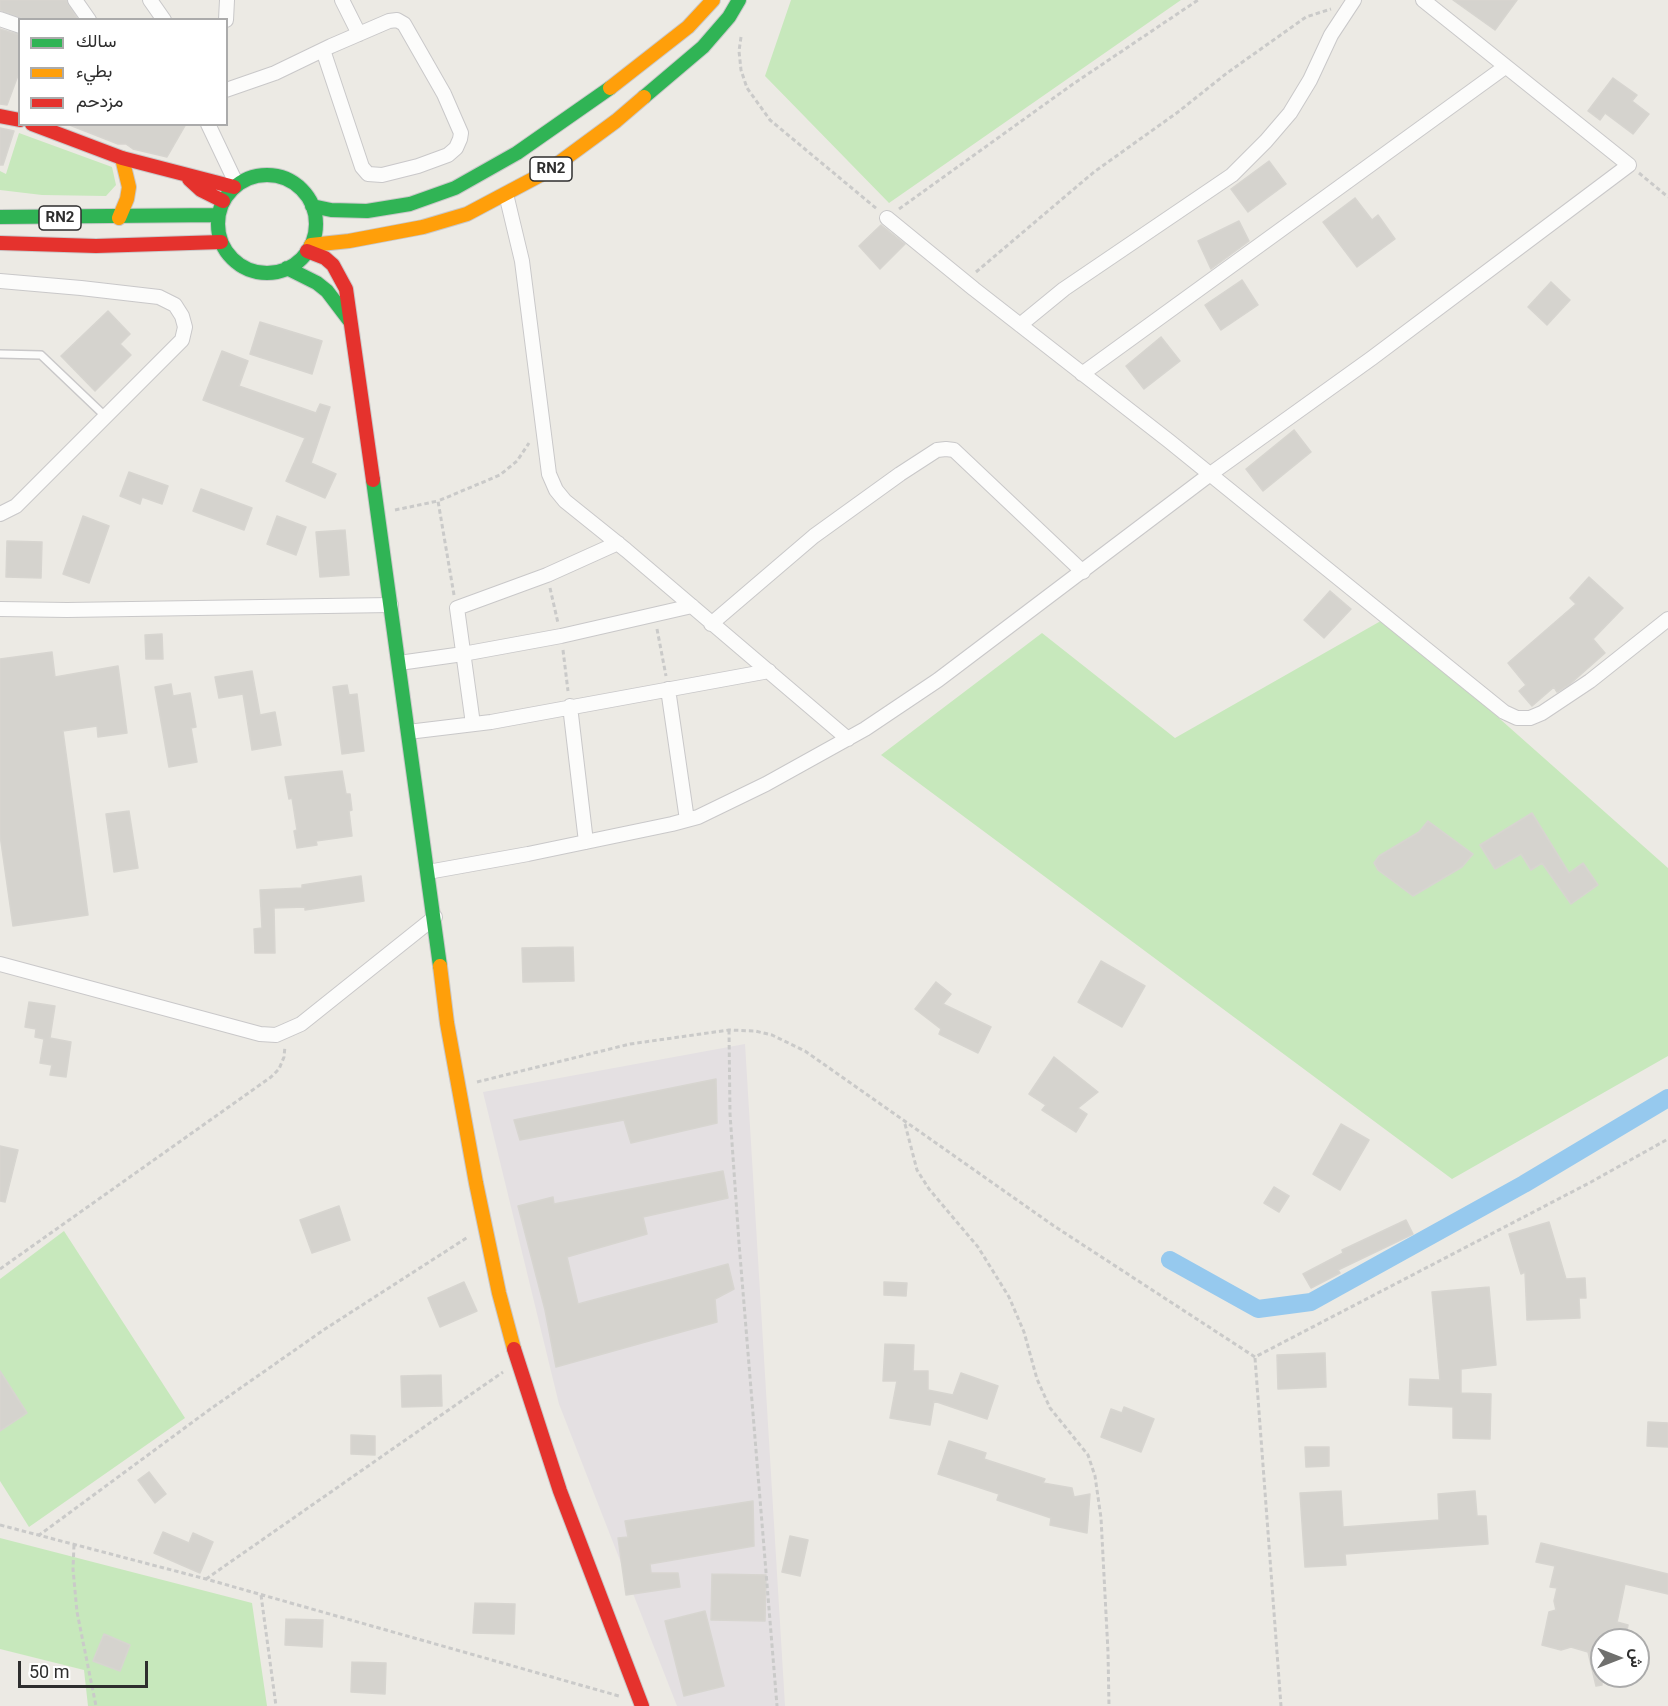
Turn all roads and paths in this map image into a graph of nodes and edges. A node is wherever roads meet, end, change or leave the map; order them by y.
1 (75, 0) edge
2 (150, 0) edge
3 (227, 0) edge
4 (342, 0) edge
5 (712, 0) edge
6 (738, 0) edge
7 (1198, 0) edge
8 (1423, 0) edge
9 (1352, 3) edge
10 (88, 18) edge
11 (163, 18) edge
12 (226, 18) edge
13 (0, 20) edge
14 (18, 25) edge
15 (742, 29) dead end
16 (359, 34) junction
17 (322, 50) junction
18 (1505, 67) junction
19 (228, 89) edge
20 (0, 116) edge
21 (18, 120) edge
22 (37, 126) edge
23 (209, 126) edge
24 (122, 158) junction
25 (1629, 165) junction
26 (184, 175) junction
27 (236, 186) junction
28 (506, 194) junction
29 (1668, 197) edge
30 (312, 206) junction
31 (221, 208) junction
32 (0, 217) edge
33 (119, 218) junction
34 (887, 218) junction
35 (221, 242) junction
36 (0, 243) edge
37 (309, 248) junction
38 (287, 268) junction
39 (0, 281) edge
40 (965, 281) junction
41 (351, 322) junction
42 (1020, 325) junction
43 (0, 354) edge
44 (1082, 374) junction
45 (105, 417) junction
46 (529, 442) dead end
47 (1209, 475) junction
48 (438, 501) junction
49 (0, 514) edge
50 (378, 514) junction
51 (618, 543) junction
52 (1083, 572) junction
53 (391, 605) junction
54 (692, 606) junction
55 (457, 608) junction
56 (0, 609) edge
57 (655, 616) junction
58 (1668, 619) edge
59 (711, 624) junction
60 (463, 654) junction
61 (399, 663) junction
62 (769, 671) junction
63 (668, 688) junction
64 (570, 706) junction
65 (472, 724) junction
66 (408, 732) junction
67 (848, 739) junction
68 (687, 820) junction
69 (586, 842) junction
70 (428, 872) junction
71 (435, 917) junction
72 (0, 963) edge
73 (729, 1030) junction
74 (286, 1031) junction
75 (458, 1087) junction
76 (905, 1122) junction
77 (1668, 1139) edge
78 (485, 1226) junction
79 (0, 1269) edge
80 (1255, 1357) junction
81 (517, 1362) junction
82 (0, 1525) edge
83 (38, 1536) junction
84 (74, 1545) junction
85 (206, 1579) junction
86 (261, 1595) junction
87 (641, 1704) edge
88 (96, 1706) edge
89 (276, 1706) edge
90 (655, 1706) edge
91 (777, 1706) edge
92 (1109, 1706) edge
93 (1281, 1706) edge

1 - 10 street
2 - 11 street
3 - 12 street
4 - 16 street
5 - 30 main road, RN2
6 - 28 main road, RN2
7 - 34 path
8 - 18 street
9 - 40 path
9 - 42 street
13 - 14 street
15 - 34 path
16 - 17 street
16 - 17 street
17 - 19 street
18 - 25 street
18 - 44 street
20 - 21 main road
22 - 24 main road
23 - 27 street
24 - 26 main road
24 - 33 main road
25 - 29 path
25 - 47 street
26 - 27 main road
26 - 31 main road
27 - 30 main road
27 - 31 main road
28 - 37 main road, RN2
28 - 51 street
30 - 37 main road
31 - 33 main road, RN2
31 - 35 main road
32 - 33 main road, RN2
34 - 40 street
35 - 36 main road, RN2
35 - 38 main road
37 - 38 main road
37 - 41 main road
38 - 41 main road
39 - 45 street
40 - 42 street
41 - 50 main road
42 - 44 street
43 - 45 lane
44 - 47 street
45 - 49 street
46 - 48 path
47 - 52 street
47 - 58 street
48 - 50 path
48 - 55 path
50 - 53 main road
51 - 54 street
51 - 55 street
52 - 59 street
52 - 67 street
53 - 56 street
53 - 61 main road
54 - 57 street
54 - 59 street
55 - 60 street
57 - 60 street
57 - 63 path
59 - 62 street
60 - 61 street
60 - 65 street
61 - 66 main road
62 - 63 street
62 - 67 street
63 - 64 street
63 - 68 street
64 - 65 street
64 - 69 street
65 - 66 street
66 - 70 main road
67 - 68 street
68 - 69 street
69 - 70 street
70 - 71 main road
71 - 74 street
71 - 75 main road
72 - 74 street
73 - 75 path
73 - 76 path
73 - 91 path
74 - 79 path
75 - 78 main road
76 - 80 path
76 - 92 path
77 - 80 path
78 - 81 main road
78 - 83 path
80 - 93 path
81 - 85 path
81 - 87 main road
82 - 83 path
83 - 84 path
84 - 85 path
84 - 88 path
85 - 86 path
86 - 87 path
86 - 89 path
87 - 90 street

